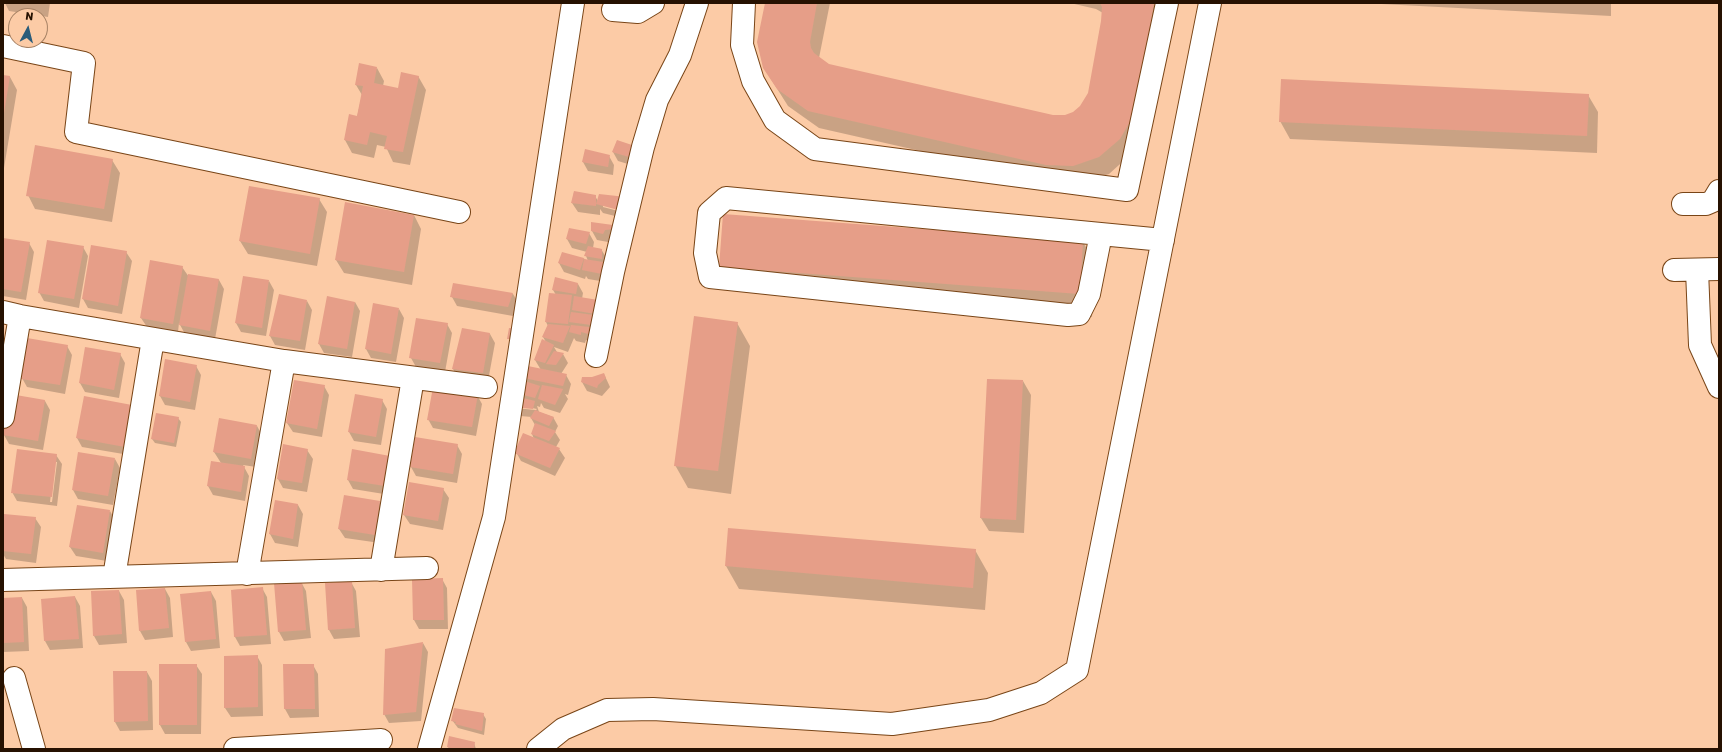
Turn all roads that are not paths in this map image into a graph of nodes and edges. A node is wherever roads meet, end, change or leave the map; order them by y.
1 (573, 3) edge
2 (653, 3) edge
3 (697, 3) edge
4 (744, 3) edge
5 (1167, 3) edge
6 (1210, 3) edge
7 (613, 10) dead end
8 (3, 46) edge
9 (1719, 191) edge
10 (1683, 204) dead end
11 (459, 212) dead end
12 (1101, 234) junction
13 (1163, 240) junction
14 (1719, 269) edge
15 (1674, 270) dead end
16 (1697, 270) junction
17 (12, 314) edge
18 (153, 339) junction
19 (596, 356) dead end
20 (284, 362) junction
21 (413, 378) junction
22 (486, 387) dead end
23 (1719, 387) edge
24 (3, 418) edge
25 (427, 568) dead end
26 (381, 570) junction
27 (248, 574) junction
28 (114, 577) junction
29 (3, 580) edge
30 (14, 678) dead end
31 (381, 740) dead end
32 (34, 749) edge
33 (235, 749) edge
34 (429, 749) edge
35 (538, 749) edge

1 - 34 street
2 - 7 street
3 - 19 street
4 - 5 street
6 - 13 street
8 - 11 street
9 - 10 street
12 - 12 street
12 - 13 street
13 - 35 street
14 - 16 street
15 - 16 street
16 - 23 street
17 - 18 street
17 - 24 street
18 - 20 street
18 - 28 street
20 - 21 street
20 - 27 street
21 - 22 street
21 - 26 street
25 - 26 street
26 - 27 street
27 - 28 street
28 - 29 street
30 - 32 street
31 - 33 street

